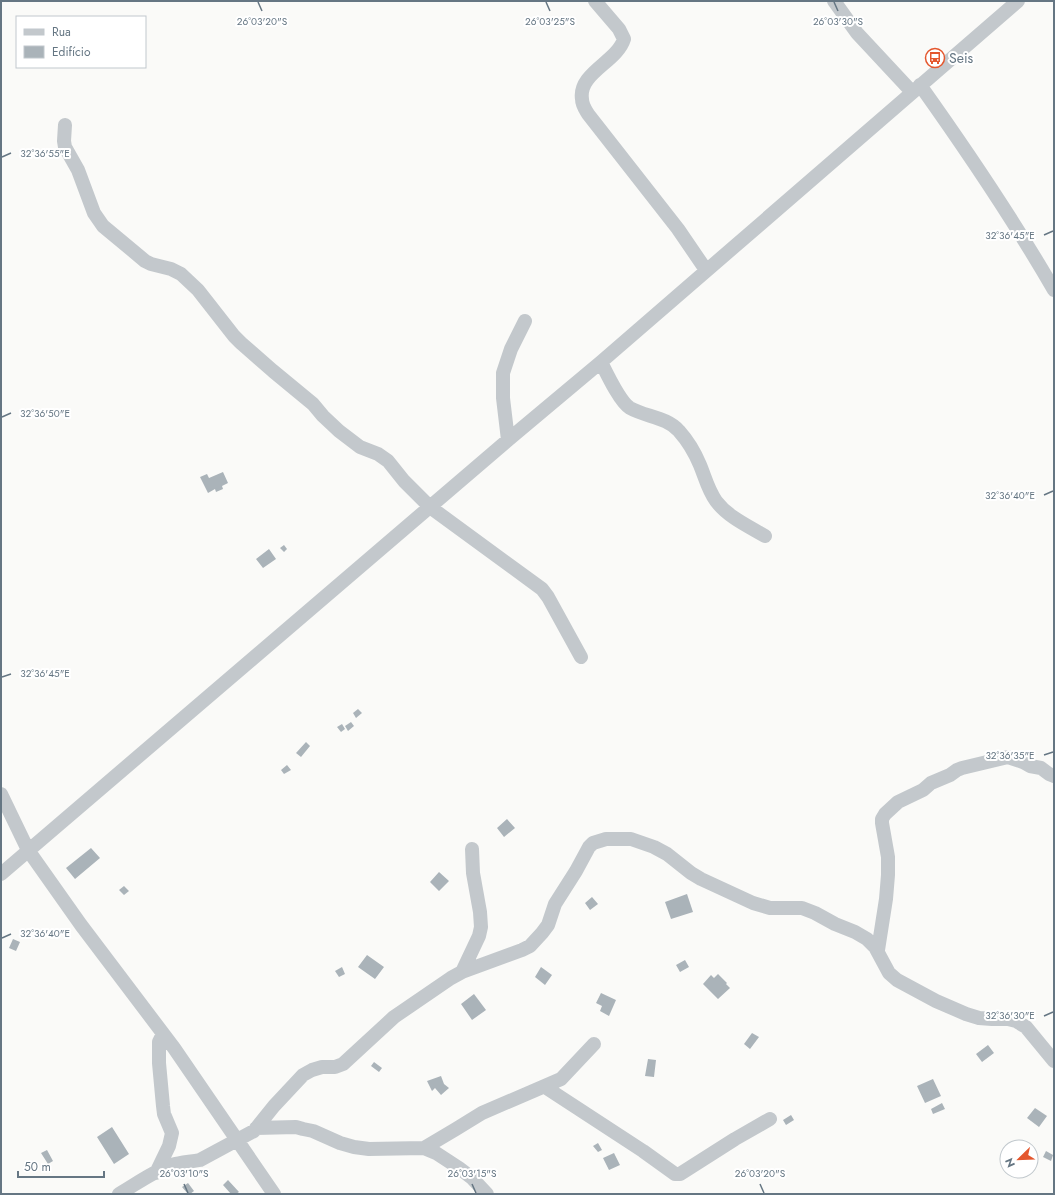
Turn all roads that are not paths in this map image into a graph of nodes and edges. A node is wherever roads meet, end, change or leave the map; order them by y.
1 (595, 1) edge
2 (834, 1) edge
3 (1018, 1) edge
4 (916, 89) junction
5 (65, 125) dead end
6 (706, 270) junction
7 (1054, 290) edge
8 (525, 321) dead end
9 (601, 362) junction
10 (508, 440) junction
11 (430, 507) junction
12 (765, 536) dead end
13 (581, 658) dead end
14 (1054, 776) edge
15 (1, 794) edge
16 (472, 849) dead end
17 (28, 850) junction
18 (1, 874) edge
19 (878, 950) junction
20 (462, 972) junction
21 (163, 1034) junction
22 (594, 1044) dead end
23 (1054, 1061) edge
24 (545, 1087) junction
25 (770, 1119) dead end
26 (256, 1128) junction
27 (237, 1140) junction
28 (424, 1148) junction
29 (156, 1173) junction
30 (120, 1194) edge
31 (274, 1194) edge
32 (487, 1194) edge

1 - 6 street
2 - 4 street
3 - 4 street
4 - 6 street
4 - 7 street
5 - 11 street
6 - 9 street
8 - 10 street
9 - 10 street
9 - 12 street
10 - 11 street
11 - 13 street
11 - 17 street
14 - 19 street
15 - 17 street
16 - 20 street
17 - 18 street
17 - 21 street
19 - 20 street
19 - 23 street
20 - 26 street
21 - 27 street
21 - 29 street
22 - 24 street
24 - 25 street
24 - 28 street
26 - 27 street
26 - 28 street
27 - 29 street
27 - 31 street
28 - 32 street
29 - 30 street

